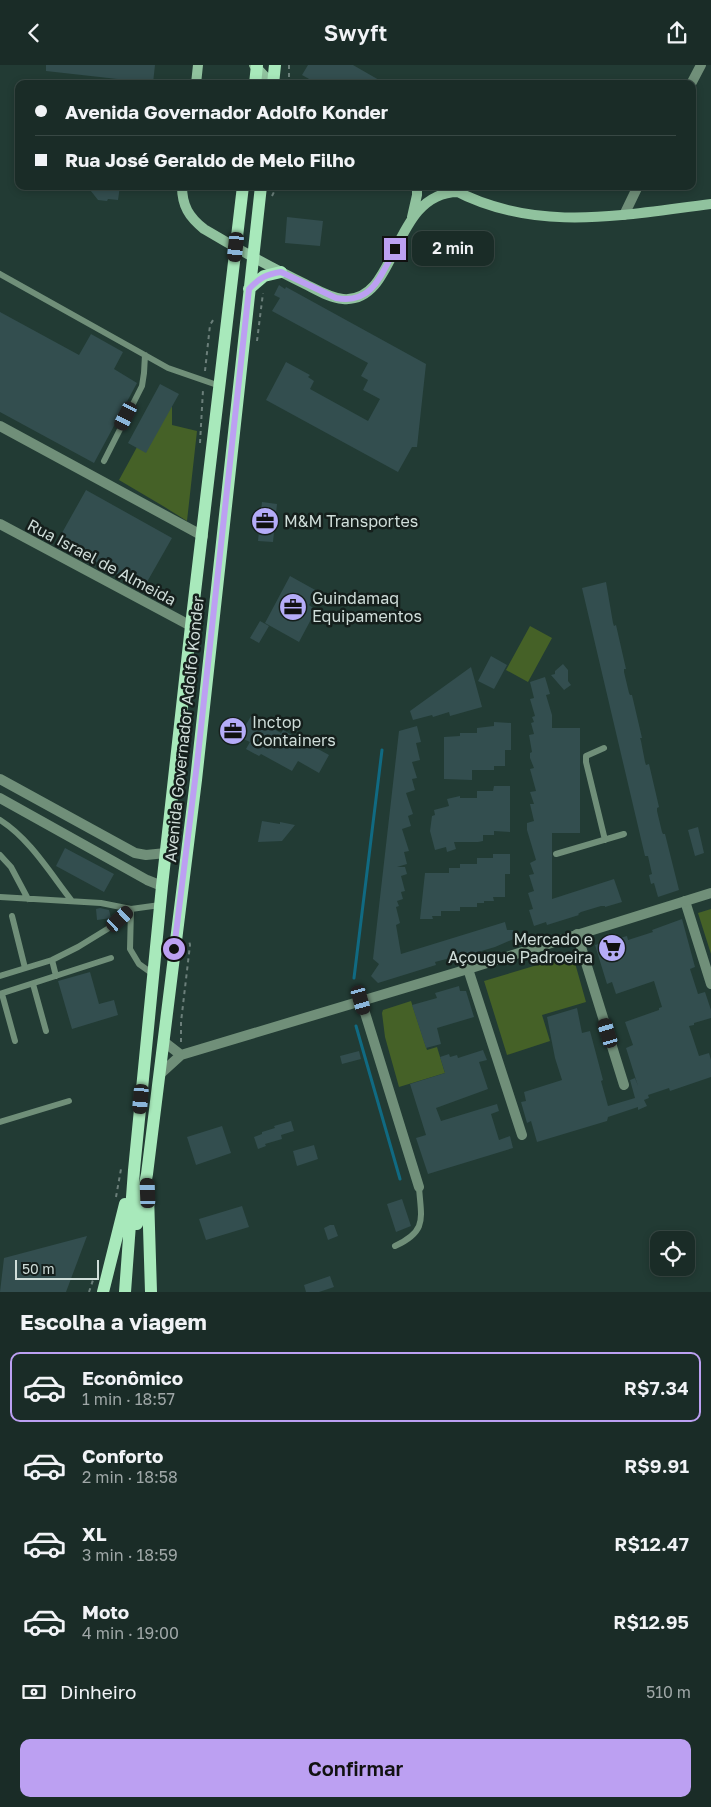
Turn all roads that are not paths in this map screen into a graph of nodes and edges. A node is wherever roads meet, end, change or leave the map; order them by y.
1 (199, 65) edge
2 (275, 65) edge
3 (701, 65) edge
4 (256, 66) edge
5 (197, 80) edge
6 (255, 80) edge
7 (268, 80) edge
8 (273, 80) edge
9 (693, 80) edge
10 (182, 190) edge
11 (243, 190) edge
12 (261, 190) edge
13 (417, 190) edge
14 (455, 190) edge
15 (636, 190) edge
16 (458, 192) junction
17 (711, 204) edge
18 (624, 215) junction
19 (412, 218) junction
20 (236, 247) junction
21 (253, 256) junction
22 (281, 272) junction
23 (0, 274) edge
24 (249, 289) junction
25 (145, 355) junction
26 (220, 386) junction
27 (0, 426) edge
28 (104, 461) dead end
29 (0, 524) edge
30 (203, 536) junction
31 (191, 626) junction
32 (604, 748) dead end
33 (0, 779) edge
34 (0, 798) edge
35 (0, 820) edge
36 (624, 834) dead end
37 (605, 840) junction
38 (166, 853) junction
39 (556, 854) dead end
40 (0, 855) edge
41 (162, 886) junction
42 (711, 893) edge
43 (0, 897) edge
44 (28, 899) junction
45 (72, 901) junction
46 (685, 901) junction
47 (160, 905) junction
48 (131, 909) junction
49 (12, 917) dead end
50 (577, 934) junction
51 (111, 958) dead end
52 (52, 960) junction
53 (25, 968) junction
54 (468, 969) junction
55 (153, 975) junction
56 (0, 976) edge
57 (56, 976) junction
58 (711, 983) edge
59 (33, 984) junction
60 (1, 994) edge
61 (361, 1000) junction
62 (46, 1031) dead end
63 (15, 1041) dead end
64 (163, 1041) junction
65 (181, 1055) junction
66 (159, 1075) junction
67 (624, 1085) dead end
68 (69, 1101) dead end
69 (0, 1122) edge
70 (522, 1135) dead end
71 (134, 1170) junction
72 (147, 1174) junction
73 (419, 1187) joint
74 (395, 1246) dead end
75 (127, 1273) junction
76 (103, 1292) edge
77 (125, 1292) edge
78 (151, 1292) edge

1 - 5 main road
2 - 8 main road
3 - 9 street
4 - 6 main road
4 - 7 main road
10 - 20 main road
11 - 20 main road, Avenida Governador Adolfo Konder
12 - 21 main road, Avenida Governador Adolfo Konder
13 - 19 main road
14 - 16 main road
15 - 18 street
16 - 18 main road
16 - 19 main road
17 - 18 main road
19 - 22 main road
20 - 21 main road
20 - 26 main road, Avenida Governador Adolfo Konder
21 - 22 main road
21 - 24 main road, Avenida Governador Adolfo Konder
22 - 24 main road
23 - 25 lane
24 - 64 main road, Avenida Governador Adolfo Konder
25 - 26 lane
25 - 28 lane
26 - 30 main road, Avenida Governador Adolfo Konder
27 - 30 street
29 - 31 street, Rua Israel de Almeida
30 - 31 main road, Avenida Governador Adolfo Konder
31 - 38 main road, Avenida Governador Adolfo Konder
32 - 37 lane
33 - 38 street
34 - 41 street
35 - 45 lane
36 - 37 lane
37 - 39 lane
38 - 41 main road, Avenida Governador Adolfo Konder
40 - 44 lane
41 - 47 main road, Avenida Governador Adolfo Konder
42 - 46 street
43 - 44 lane
44 - 45 lane
45 - 48 lane
46 - 50 street
46 - 58 street
47 - 48 lane
47 - 55 main road, Avenida Governador Adolfo Konder
48 - 52 lane
48 - 55 lane
49 - 53 lane
50 - 54 street
50 - 67 street
51 - 57 lane
52 - 53 lane
52 - 57 lane
53 - 56 lane
54 - 61 street
54 - 70 street
55 - 71 main road, Avenida Governador Adolfo Konder
57 - 59 lane
59 - 60 lane
59 - 62 lane
60 - 63 lane
61 - 65 street
61 - 73 street
64 - 65 street
64 - 66 main road, Avenida Governador Adolfo Konder
65 - 66 street
66 - 72 main road, Avenida Governador Adolfo Konder
68 - 69 lane
71 - 75 main road, Avenida Governador Adolfo Konder
71 - 76 main road
72 - 75 main road, Avenida Governador Adolfo Konder
72 - 78 main road
73 - 74 lane
75 - 77 main road, Avenida Governador Adolfo Konder

